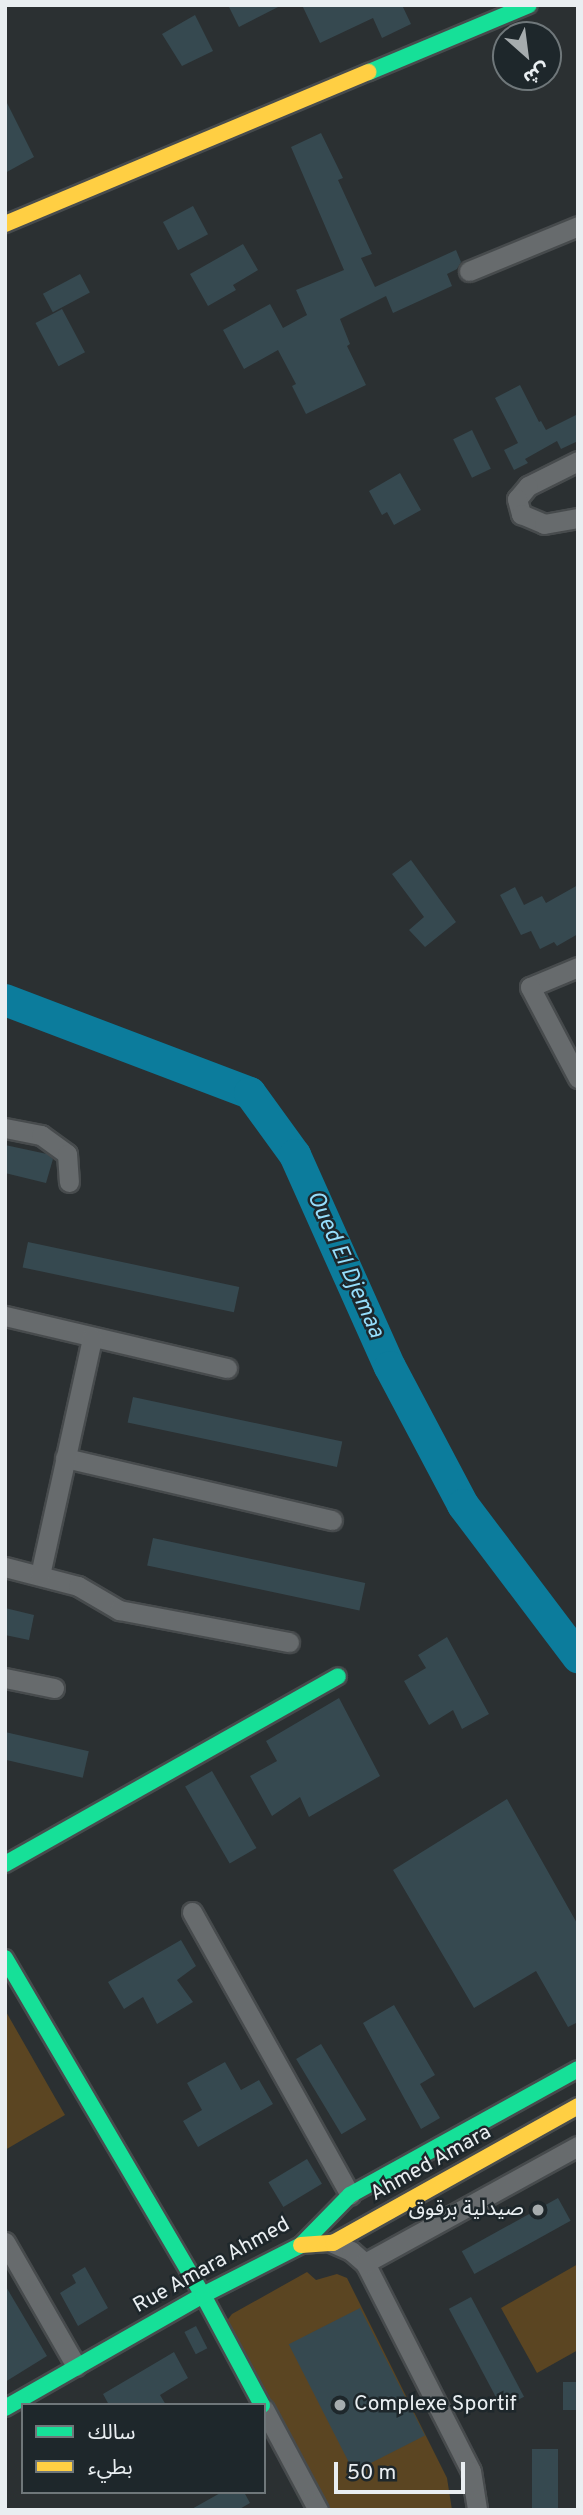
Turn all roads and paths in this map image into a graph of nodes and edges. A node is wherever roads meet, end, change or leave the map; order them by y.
1 (529, 5) edge
2 (5, 223) edge
3 (578, 226) edge
4 (469, 271) dead end
5 (578, 461) edge
6 (578, 518) edge
7 (578, 967) edge
8 (571, 1050) edge
9 (578, 1078) edge
10 (5, 1128) edge
11 (69, 1182) dead end
12 (5, 1316) edge
13 (92, 1338) junction
14 (227, 1368) dead end
15 (65, 1458) junction
16 (332, 1520) dead end
17 (5, 1567) edge
18 (40, 1575) junction
19 (289, 1642) dead end
20 (338, 1676) dead end
21 (5, 1678) edge
22 (54, 1688) dead end
23 (5, 1864) edge
24 (192, 1912) dead end
25 (5, 1958) edge
26 (578, 2068) edge
27 (578, 2106) edge
28 (578, 2146) edge
29 (350, 2195) junction
30 (5, 2242) edge
31 (333, 2243) junction
32 (301, 2245) junction
33 (365, 2263) junction
34 (203, 2295) junction
35 (76, 2366) junction
36 (261, 2403) edge
37 (5, 2408) edge
38 (266, 2413) edge
39 (318, 2510) edge
40 (477, 2510) edge

1 - 2 street
3 - 4 street
5 - 6 street
7 - 8 street
8 - 9 street
10 - 11 street
12 - 13 street
13 - 14 street
13 - 15 street
15 - 16 street
15 - 18 street
17 - 18 street
18 - 19 street
20 - 23 street
21 - 22 street
24 - 29 street
25 - 34 street
26 - 29 street, Rue Amara Ahmed
27 - 31 street, Ahmed Amara
28 - 33 street
29 - 32 street, Rue Amara Ahmed
30 - 35 street
31 - 32 street, Ahmed Amara
31 - 33 street
32 - 34 street, Rue Amara Ahmed
33 - 40 street
34 - 35 street, Rue Amara Ahmed
34 - 36 street
35 - 37 street, Rue Amara Ahmed
38 - 39 street

